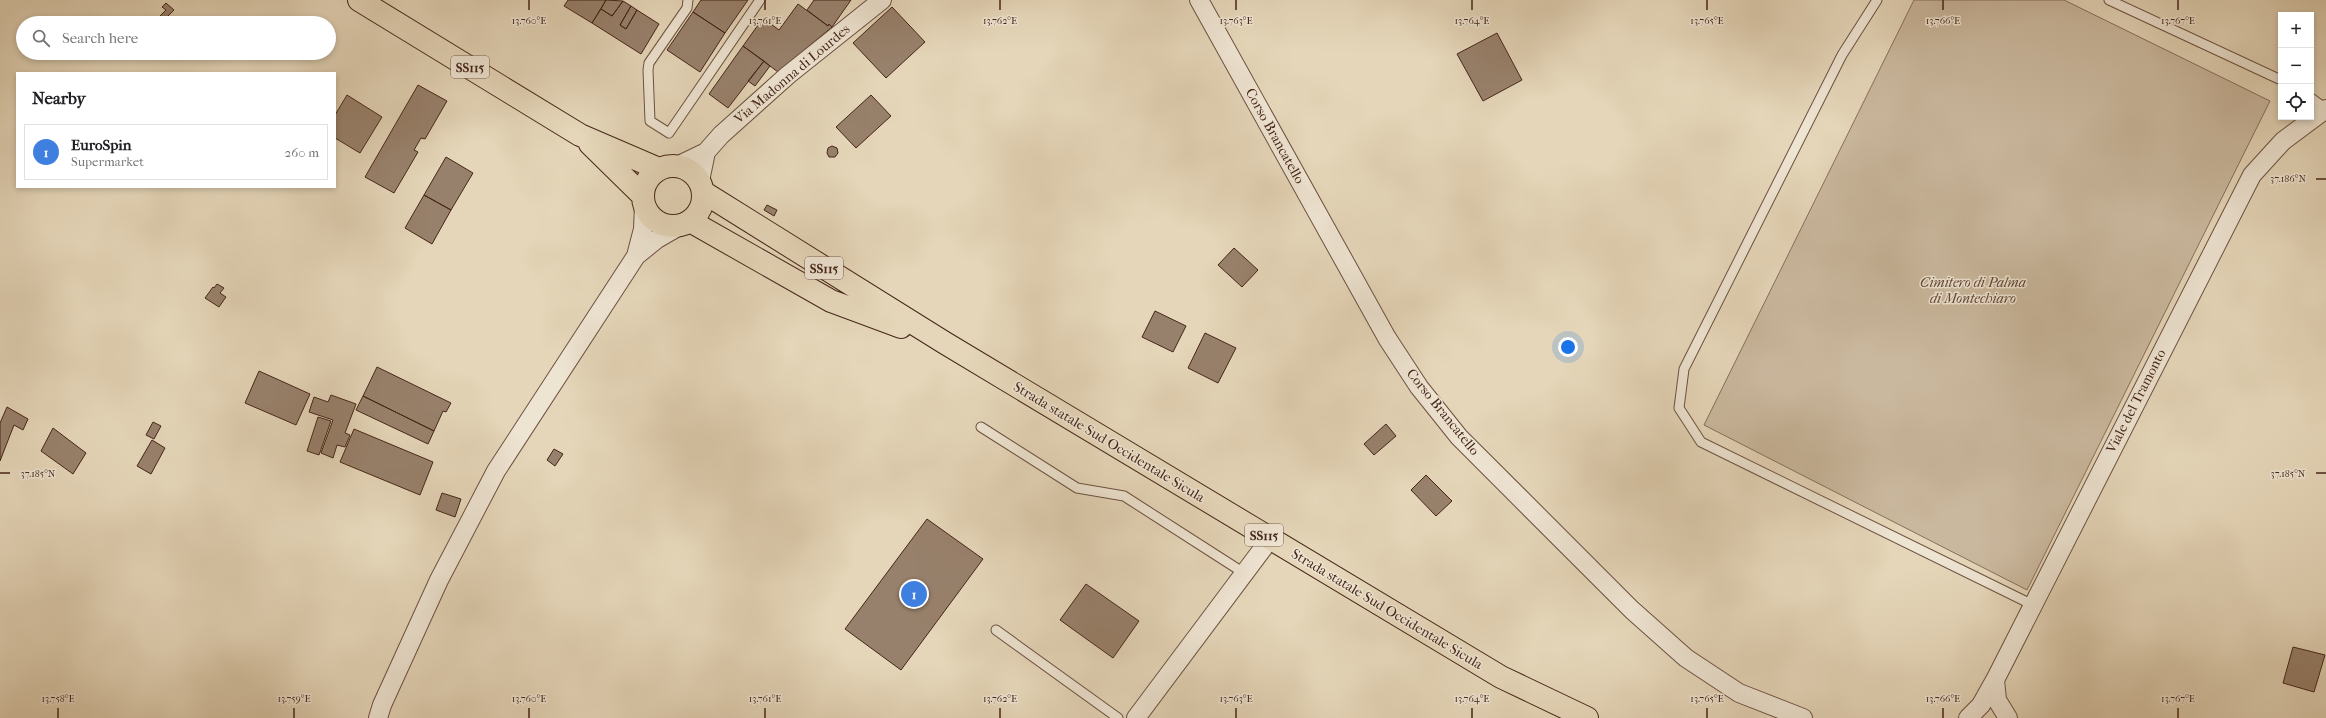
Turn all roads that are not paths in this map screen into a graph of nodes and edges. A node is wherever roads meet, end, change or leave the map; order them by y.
1 (359, 0) edge
2 (688, 0) edge
3 (760, 0) edge
4 (882, 0) edge
5 (1199, 0) edge
6 (1877, 0) edge
7 (2109, 0) edge
8 (2278, 79) edge
9 (2314, 100) edge
10 (2326, 109) edge
11 (580, 135) junction
12 (706, 152) junction
13 (668, 167) junction
14 (702, 186) junction
15 (643, 201) junction
16 (687, 223) junction
17 (636, 256) junction
18 (945, 343) junction
19 (981, 427) dead end
20 (1270, 538) junction
21 (1244, 573) junction
22 (2033, 605) junction
23 (996, 630) dead end
24 (1995, 680) junction
25 (378, 718) edge
26 (1118, 718) edge
27 (1136, 718) edge
28 (1587, 718) edge
29 (1803, 718) edge
30 (1968, 718) edge
31 (2008, 718) edge

1 - 11 main road, Strada statale Sud Occidentale Sicula / SS115
2 - 3 lane
4 - 12 street, Via Madonna di Lourdes
5 - 29 street, Corso Brancatello
6 - 22 lane
7 - 8 lane
9 - 10 lane
10 - 22 street, Viale del Tramonto
11 - 13 main road, Strada statale Sud Occidentale Sicula / SS115
11 - 15 main road, Strada statale Sud Occidentale Sicula / SS115
12 - 13 street, Via Madonna di Lourdes
12 - 14 street, Via Madonna di Lourdes
13 - 14 main road, Strada statale Sud Occidentale Sicula / SS115
13 - 15 main road
14 - 16 main road
14 - 18 main road, Strada statale Sud Occidentale Sicula / SS115
15 - 16 main road, Strada statale Sud Occidentale Sicula / SS115
15 - 17 street
16 - 17 street
16 - 18 main road, Strada statale Sud Occidentale Sicula / SS115
17 - 25 street
18 - 20 main road, Strada statale Sud Occidentale Sicula / SS115
19 - 21 lane
20 - 21 street
20 - 28 main road, Strada statale Sud Occidentale Sicula / SS115
21 - 27 street
22 - 24 street, Viale del Tramonto
23 - 26 lane
24 - 30 street, Viale del Tramonto
24 - 31 street

